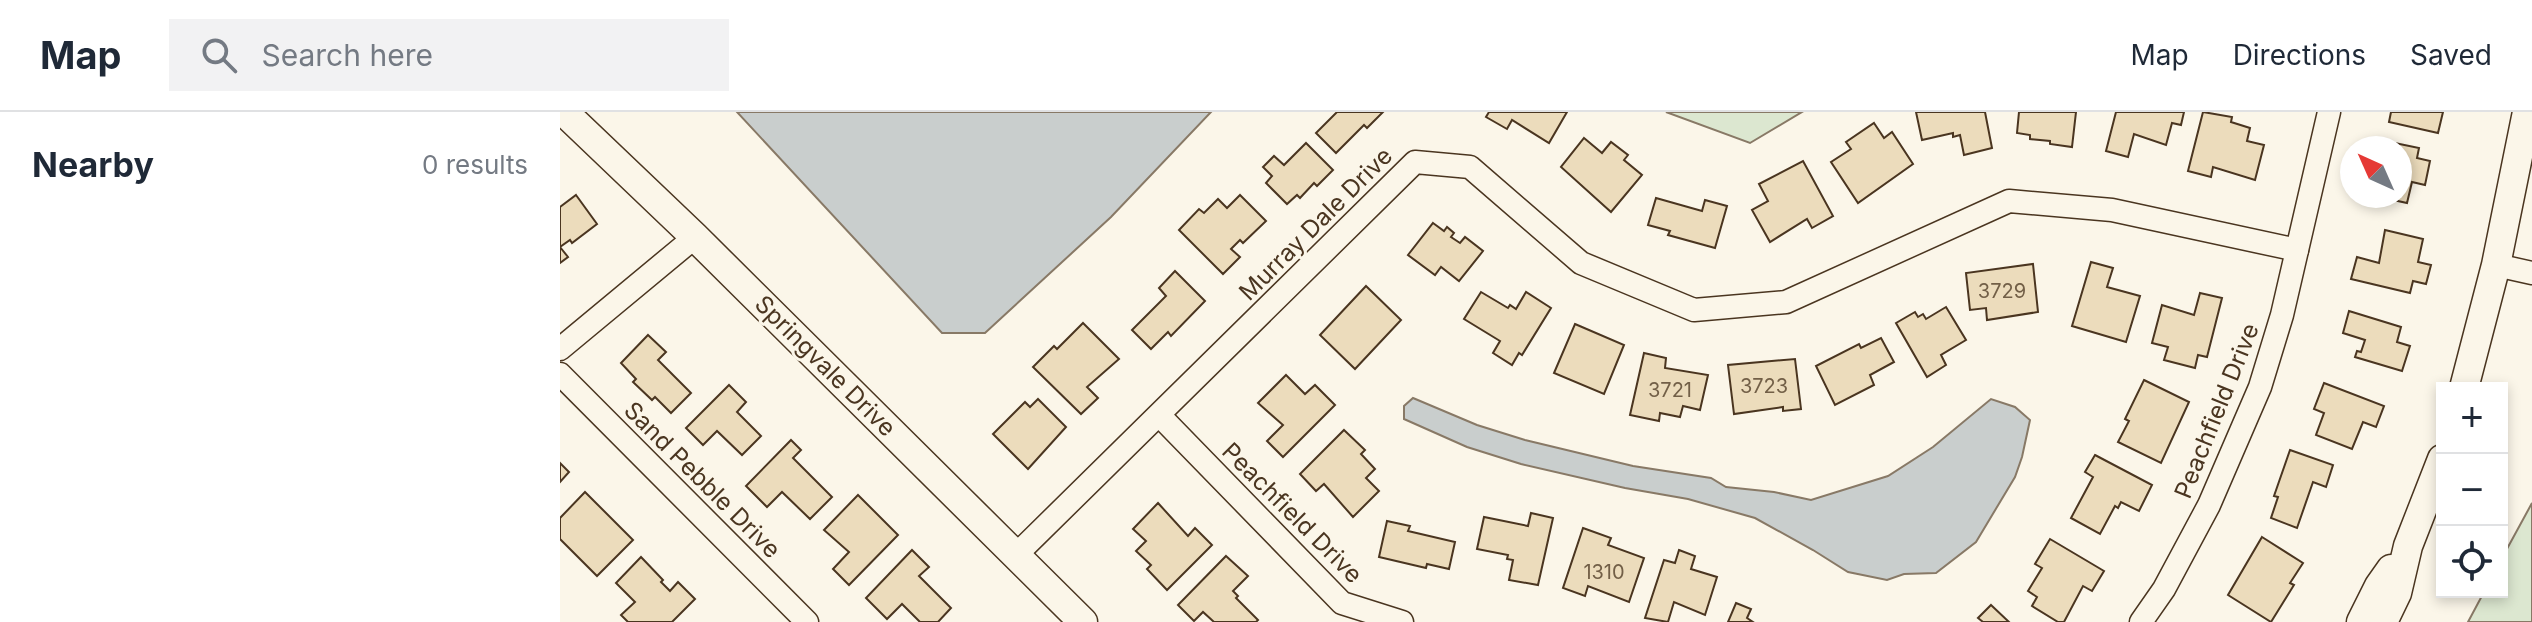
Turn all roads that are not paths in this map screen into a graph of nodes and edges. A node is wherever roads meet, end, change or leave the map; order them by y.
1 (564, 112) edge
2 (2329, 112) edge
3 (2527, 112) edge
4 (695, 237) junction
5 (2297, 250) junction
6 (2496, 265) junction
7 (2532, 273) edge
8 (560, 349) edge
9 (560, 374) edge
10 (2466, 382) edge
11 (1160, 416) junction
12 (2436, 474) edge
13 (2408, 546) junction
14 (1016, 555) junction
15 (807, 622) edge
16 (1083, 622) edge
17 (1402, 622) edge
18 (2141, 622) edge
19 (2361, 622) edge
20 (2383, 622) edge

1 - 4 street, Springvale Drive
2 - 5 street, Peachfield Drive
3 - 6 street
4 - 8 street
4 - 14 street, Springvale Drive
5 - 11 street, Murray Dale Drive
5 - 18 street, Peachfield Drive
6 - 7 street
6 - 10 street
9 - 15 street, Sand Pebble Drive
11 - 14 street, Murray Dale Drive
11 - 17 street, Peachfield Drive
12 - 13 street
13 - 19 street
13 - 20 street
14 - 16 street, Springvale Drive

